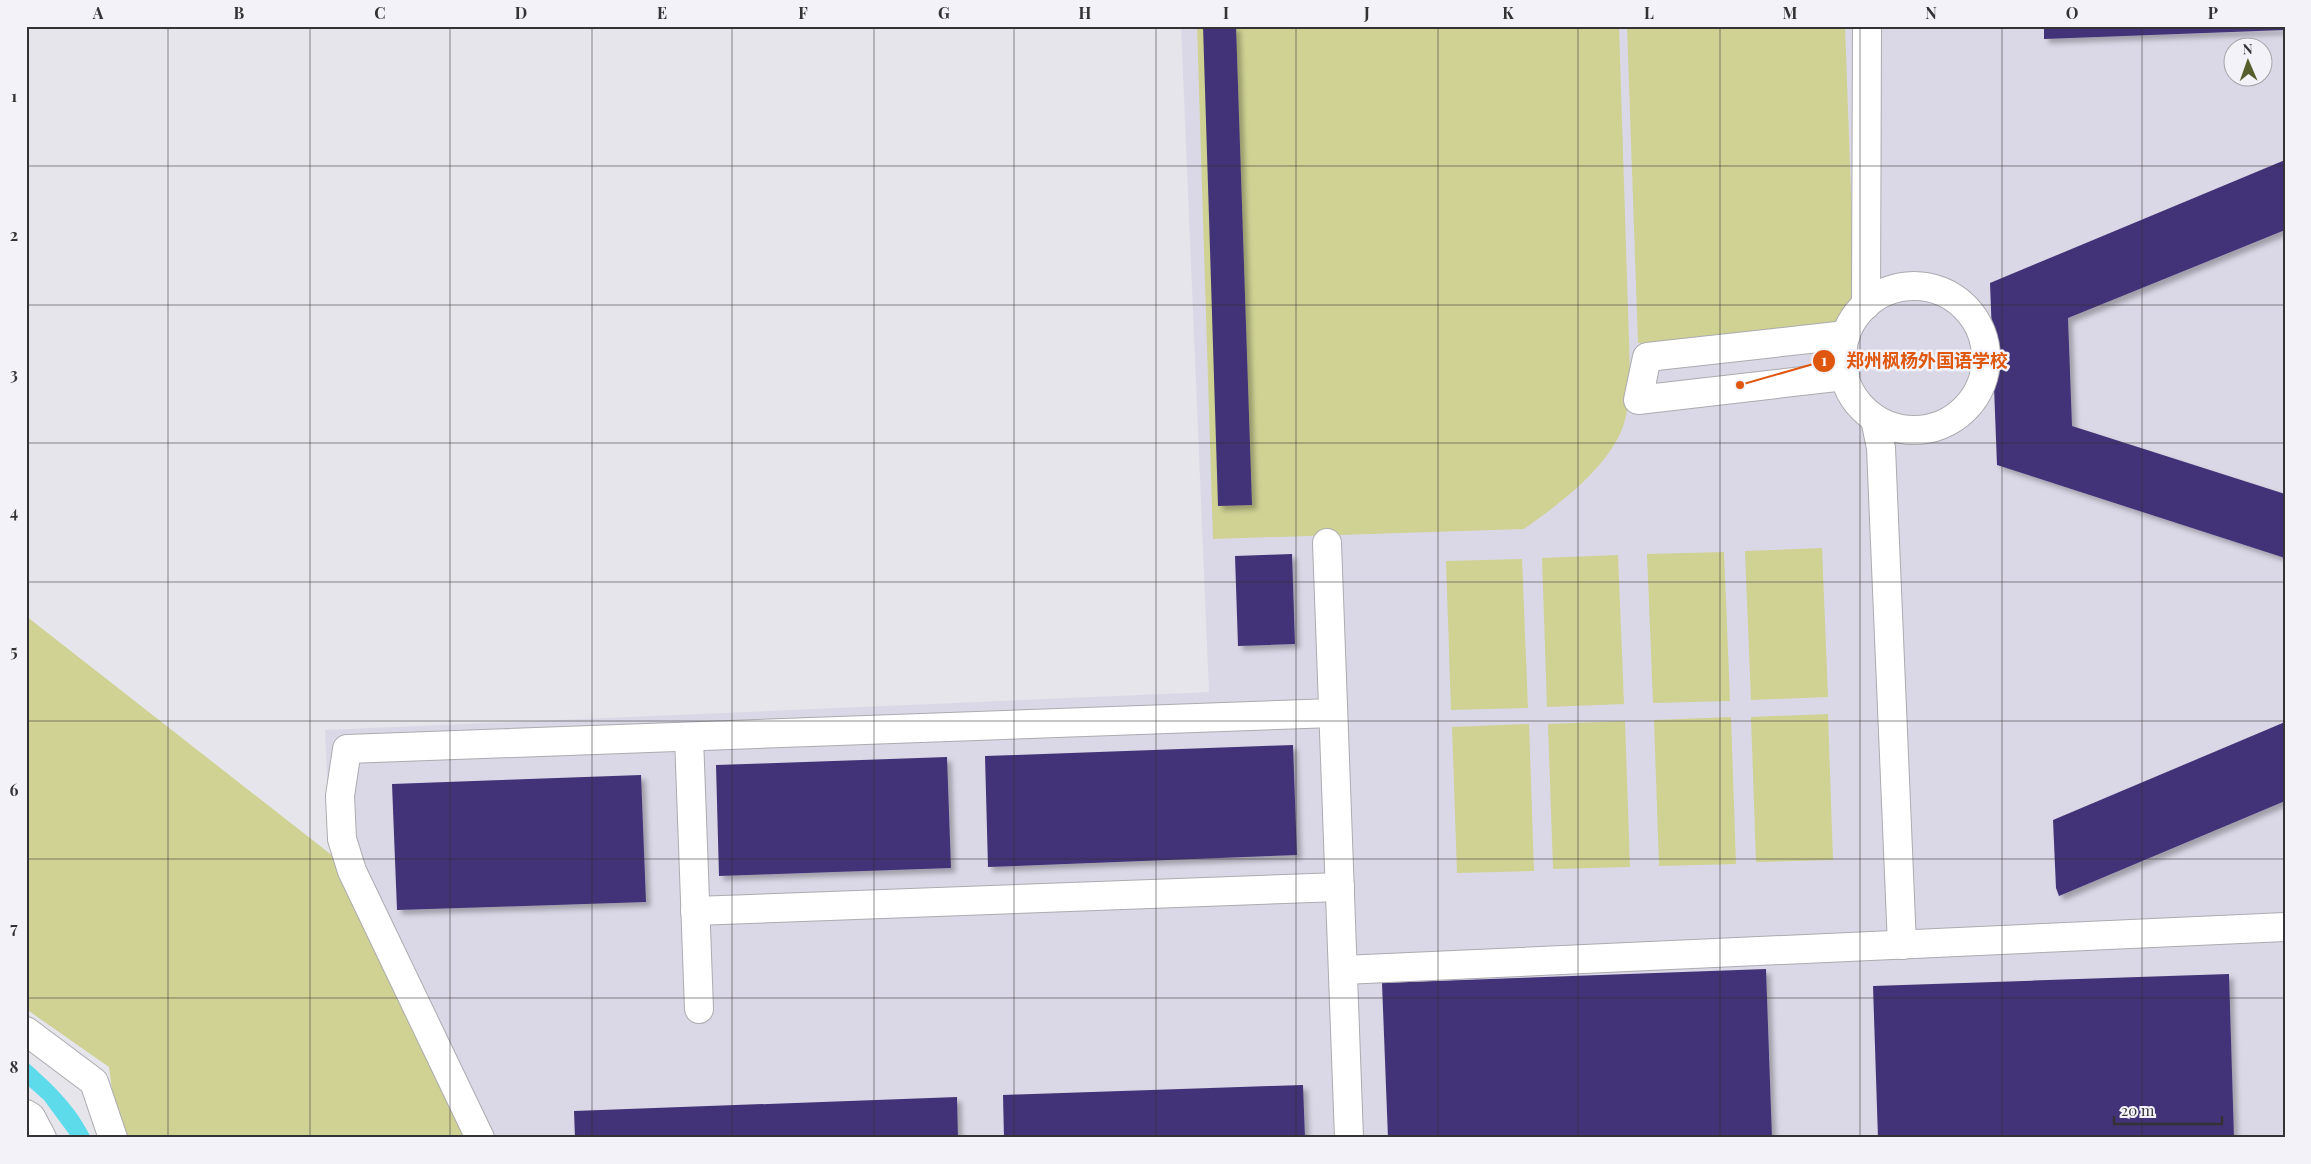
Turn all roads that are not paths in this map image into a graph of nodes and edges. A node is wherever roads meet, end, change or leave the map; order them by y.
1 (1867, 26) edge
2 (1866, 305) junction
3 (1846, 335) junction
4 (1845, 376) junction
5 (1875, 419) junction
6 (1327, 544) dead end
7 (1334, 713) junction
8 (688, 736) junction
9 (1340, 887) junction
10 (695, 911) junction
11 (2285, 927) edge
12 (1902, 945) junction
13 (1343, 970) junction
14 (698, 1009) dead end
15 (26, 1031) edge
16 (26, 1114) edge
17 (42, 1138) edge
18 (113, 1138) edge
19 (480, 1138) edge
20 (1349, 1138) edge

1 - 2 lane
2 - 3 lane
2 - 5 lane
3 - 4 lane
3 - 4 lane
4 - 5 lane
5 - 12 lane
6 - 7 lane
7 - 8 lane
7 - 9 lane
8 - 10 lane
8 - 19 lane
9 - 10 lane
9 - 13 lane
10 - 14 lane
11 - 12 lane
12 - 13 lane
13 - 20 lane
15 - 18 lane
16 - 17 lane

